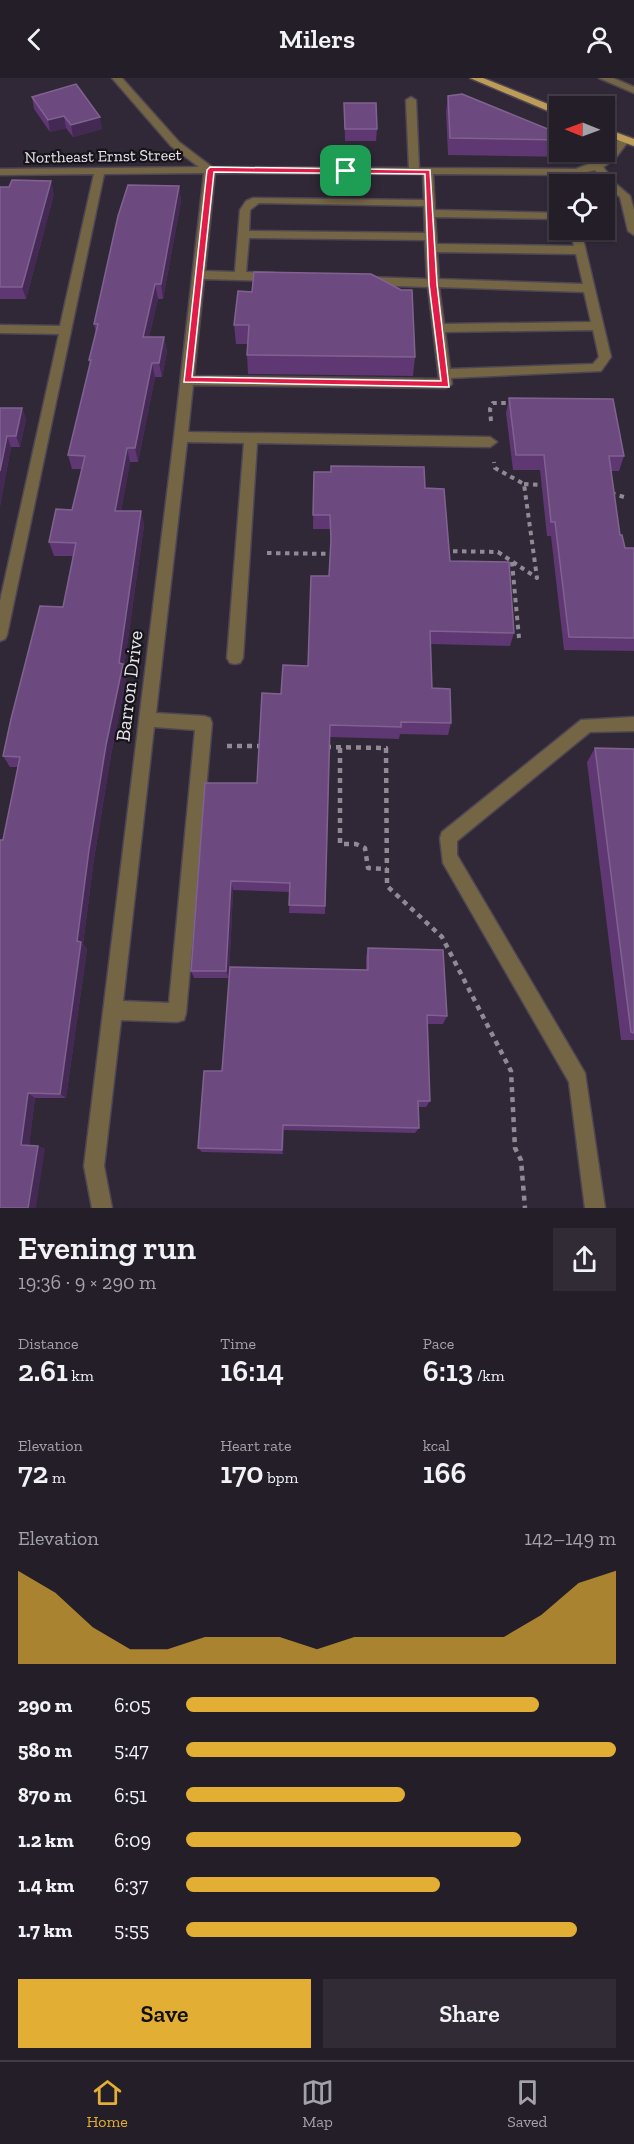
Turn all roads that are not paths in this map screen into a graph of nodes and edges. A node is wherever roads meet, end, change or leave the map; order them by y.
1 (117, 78) edge
2 (475, 78) edge
3 (604, 78) edge
4 (634, 90) edge
5 (411, 100) dead end
6 (549, 108) edge
7 (615, 135) edge
8 (630, 141) edge
9 (598, 167) junction
10 (100, 170) junction
11 (210, 170) junction
12 (0, 172) edge
13 (414, 172) junction
14 (428, 172) junction
15 (429, 208) junction
16 (549, 215) edge
17 (634, 231) edge
18 (243, 234) junction
19 (578, 240) edge
20 (431, 242) junction
21 (581, 250) junction
22 (199, 275) junction
23 (240, 276) junction
24 (285, 278) edge
25 (354, 281) edge
26 (433, 284) junction
27 (589, 288) junction
28 (598, 326) junction
29 (439, 328) junction
30 (0, 329) edge
31 (65, 330) junction
32 (444, 374) junction
33 (187, 380) junction
34 (181, 436) junction
35 (251, 438) junction
36 (491, 442) road end
37 (0, 635) edge
38 (235, 658) dead end
39 (147, 720) junction
40 (634, 724) edge
41 (112, 1010) junction
42 (102, 1208) edge
43 (595, 1208) edge

1 - 11 street
2 - 6 main road
3 - 4 street
5 - 13 street
7 - 8 main road
8 - 9 street
9 - 14 street, Northeast Ernst Street
9 - 17 street
10 - 11 street, Northeast Ernst Street
10 - 12 street, Northeast Ernst Street
10 - 31 street
11 - 13 street, Northeast Ernst Street
11 - 22 street, Barron Drive
13 - 14 street, Northeast Ernst Street
14 - 15 street
15 - 16 street
15 - 18 street
15 - 20 street
18 - 20 street
18 - 23 street
19 - 21 street
20 - 21 street
20 - 26 street
21 - 27 street
22 - 23 street
22 - 33 street, Barron Drive
23 - 24 street
25 - 26 street
26 - 27 street
26 - 29 street
27 - 28 street
28 - 29 street
28 - 32 street
29 - 32 street
30 - 31 street
31 - 37 street
32 - 33 street
33 - 34 street, Barron Drive
34 - 35 street
34 - 39 street, Barron Drive
35 - 36 street
35 - 38 street
39 - 41 street, Barron Drive
39 - 41 street
40 - 43 street
41 - 42 street, Barron Drive

